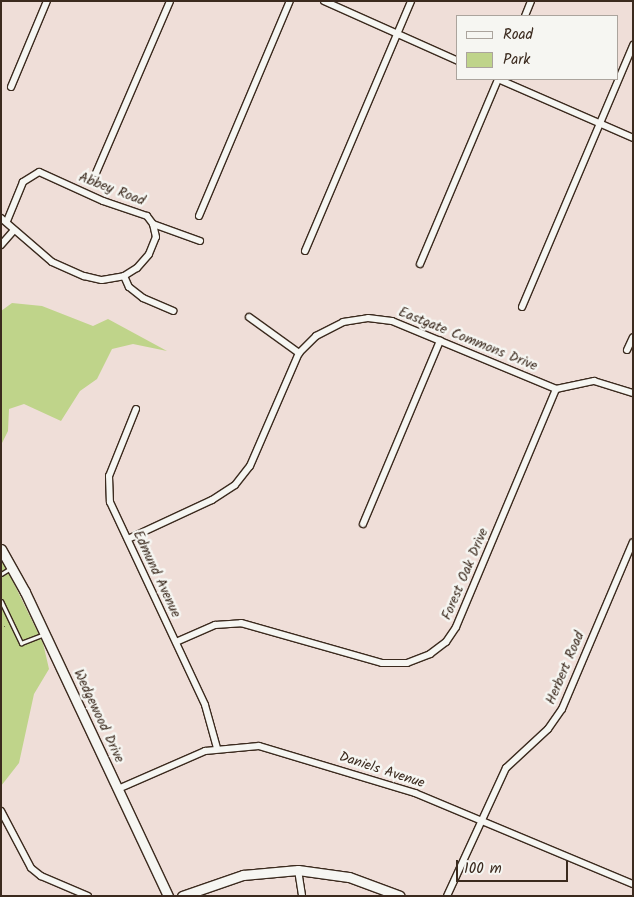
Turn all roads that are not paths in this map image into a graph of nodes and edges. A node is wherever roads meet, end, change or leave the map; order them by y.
1 (47, 1) edge
2 (170, 1) edge
3 (290, 1) edge
4 (324, 1) edge
5 (411, 1) edge
6 (531, 1) edge
7 (525, 15) edge
8 (397, 34) junction
9 (633, 45) edge
10 (456, 60) edge
11 (619, 79) edge
12 (498, 80) edge
13 (500, 80) edge
14 (618, 80) edge
15 (11, 87) dead end
16 (600, 124) junction
17 (633, 138) edge
18 (96, 173) dead end
19 (199, 216) dead end
20 (4, 220) edge
21 (153, 224) junction
22 (13, 231) junction
23 (200, 241) dead end
24 (1, 245) edge
25 (305, 251) dead end
26 (420, 264) dead end
27 (124, 276) junction
28 (522, 307) dead end
29 (172, 311) dead end
30 (249, 317) dead end
31 (633, 337) edge
32 (440, 341) junction
33 (627, 350) dead end
34 (298, 353) junction
35 (556, 389) junction
36 (633, 392) edge
37 (136, 409) dead end
38 (363, 524) dead end
39 (128, 539) junction
40 (633, 542) edge
41 (1, 549) edge
42 (13, 567) junction
43 (1, 574) edge
44 (1, 601) edge
45 (45, 634) junction
46 (176, 642) junction
47 (217, 748) junction
48 (118, 789) junction
49 (1, 811) edge
50 (484, 822) junction
51 (298, 870) junction
52 (633, 884) edge
53 (88, 896) edge
54 (168, 896) edge
55 (182, 896) edge
56 (302, 896) edge
57 (400, 896) edge
58 (447, 896) edge

1 - 15 street
2 - 18 street
3 - 19 street
4 - 8 street
5 - 8 street
6 - 7 street
8 - 10 street
8 - 25 street
9 - 11 street
12 - 26 street
13 - 16 street
14 - 16 street
16 - 17 street
16 - 28 street
20 - 21 street, Abbey Road
20 - 22 street, Abbey Road
21 - 23 street
21 - 27 street, Abbey Road
22 - 24 street
22 - 27 street, Abbey Road
27 - 29 street
30 - 34 street
31 - 33 street
32 - 34 street, Eastgate Commons Drive
32 - 35 street, Eastgate Commons Drive
32 - 38 street
34 - 39 street, Eastgate Commons Drive
35 - 36 street
35 - 46 street, Forest Oak Drive
37 - 39 street, Edmund Avenue
39 - 46 street, Edmund Avenue
40 - 50 street, Herbert Road
41 - 42 street, Wedgewood Drive
42 - 43 lane
42 - 45 street, Wedgewood Drive
44 - 45 lane
45 - 48 street, Wedgewood Drive
46 - 47 street, Edmund Avenue
47 - 48 street, Daniels Avenue
47 - 50 street, Daniels Avenue
48 - 54 street, Wedgewood Drive
49 - 53 street
50 - 52 street, Daniels Avenue
50 - 58 street, Herbert Road
51 - 55 street
51 - 56 street
51 - 57 street

